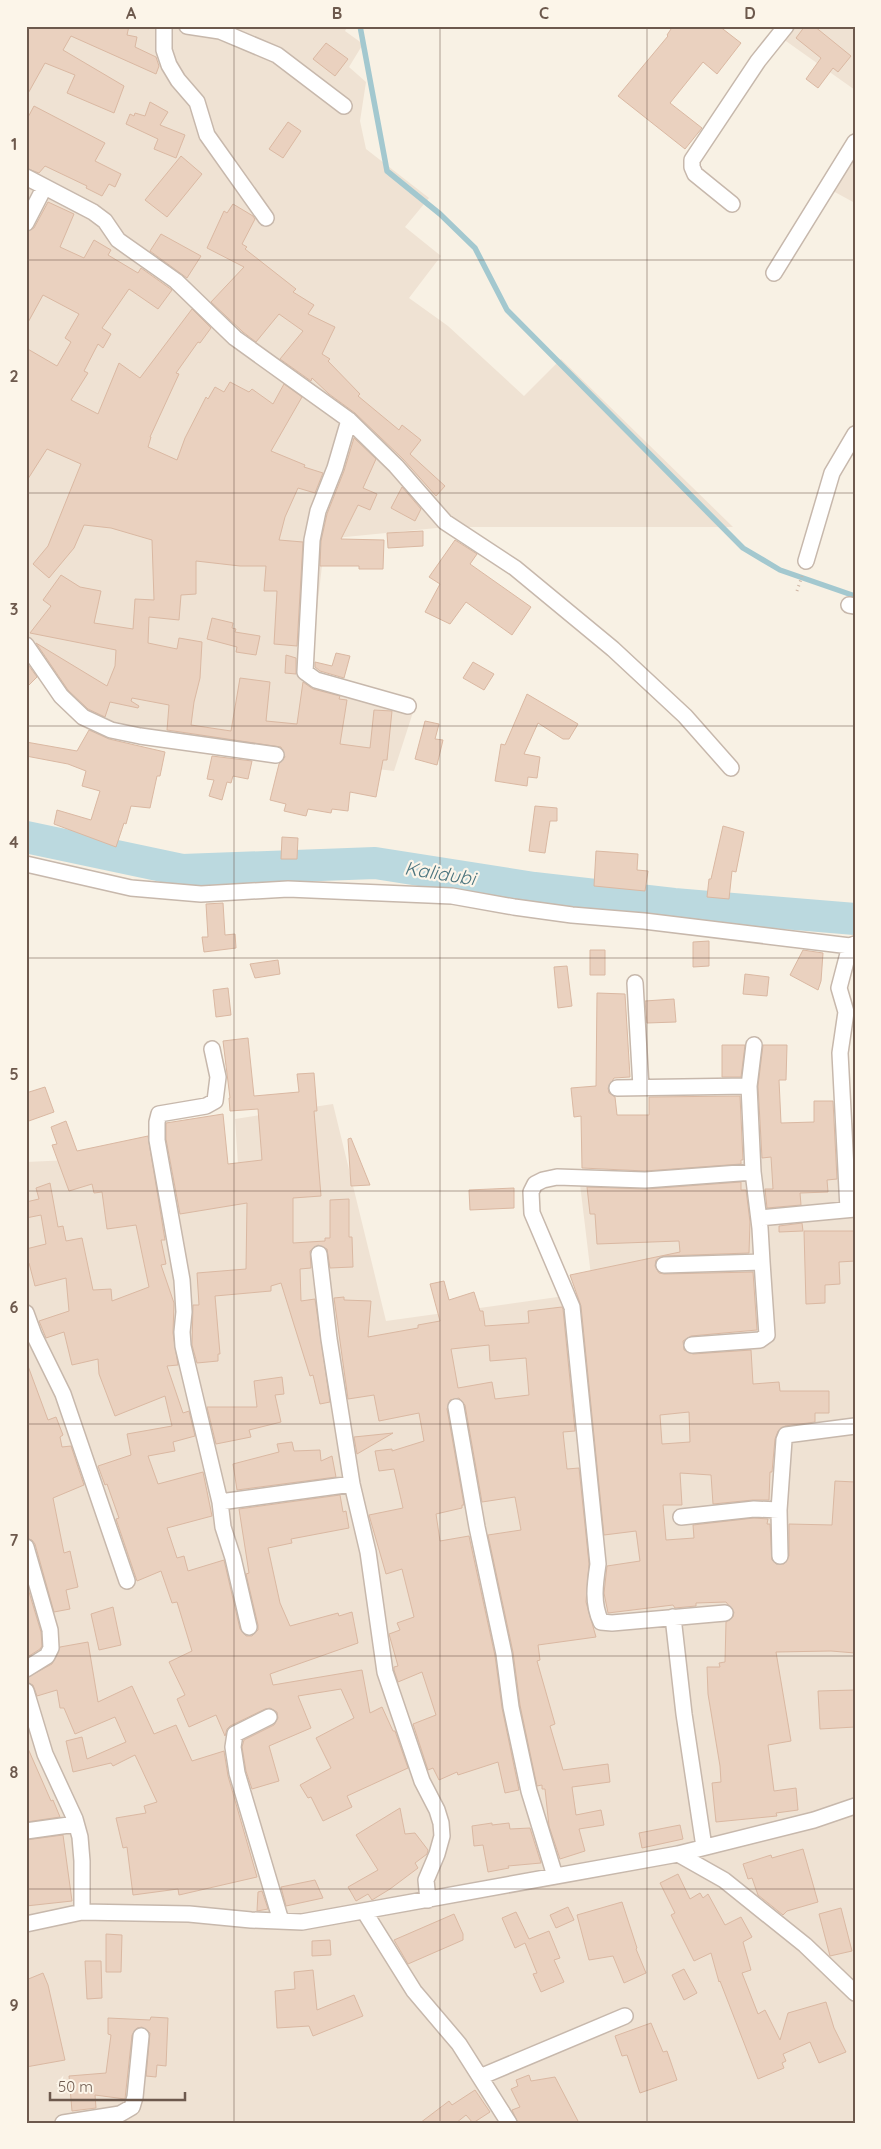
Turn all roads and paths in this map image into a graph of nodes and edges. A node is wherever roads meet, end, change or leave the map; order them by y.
1 (164, 26) edge
2 (186, 26) edge
3 (786, 26) edge
4 (344, 106) dead end
5 (855, 142) edge
6 (26, 178) edge
7 (44, 188) junction
8 (732, 204) dead end
9 (266, 218) dead end
10 (26, 223) edge
11 (774, 273) dead end
12 (349, 420) junction
13 (855, 434) edge
14 (806, 561) dead end
15 (800, 582) dead end
16 (797, 591) dead end
17 (26, 646) edge
18 (408, 706) dead end
19 (276, 755) dead end
20 (731, 768) dead end
21 (26, 864) edge
22 (853, 945) edge
23 (635, 984) dead end
24 (754, 1045) dead end
25 (212, 1049) dead end
26 (749, 1086) junction
27 (641, 1087) junction
28 (617, 1088) dead end
29 (753, 1172) junction
30 (852, 1209) edge
31 (760, 1218) junction
32 (319, 1254) dead end
33 (762, 1262) junction
34 (664, 1265) dead end
35 (26, 1312) edge
36 (692, 1345) dead end
37 (456, 1408) dead end
38 (855, 1426) edge
39 (352, 1484) junction
40 (220, 1502) junction
41 (779, 1510) junction
42 (681, 1517) dead end
43 (26, 1547) edge
44 (780, 1556) dead end
45 (127, 1581) dead end
46 (725, 1613) dead end
47 (673, 1617) junction
48 (249, 1627) dead end
49 (26, 1669) edge
50 (26, 1691) edge
51 (269, 1717) dead end
52 (855, 1806) edge
53 (76, 1824) junction
54 (26, 1830) edge
55 (704, 1847) junction
56 (678, 1854) junction
57 (555, 1876) junction
58 (428, 1900) junction
59 (364, 1911) junction
60 (82, 1912) junction
61 (281, 1921) junction
62 (26, 1924) edge
63 (855, 1993) edge
64 (625, 2016) dead end
65 (142, 2036) dead end
66 (480, 2077) junction
67 (63, 2123) edge
68 (509, 2123) edge

1 - 9 street
2 - 4 street
3 - 8 street
5 - 11 street
6 - 7 street
7 - 10 street
7 - 12 street
12 - 18 street
12 - 20 street
13 - 14 street
15 - 16 path
17 - 19 street
21 - 22 street
22 - 30 street
23 - 27 street
24 - 26 street
25 - 40 street
26 - 27 street
26 - 29 street
27 - 28 street
29 - 31 street
29 - 47 street
30 - 31 street
31 - 33 street
32 - 39 street
33 - 34 street
33 - 36 street
35 - 45 street
37 - 57 street
38 - 41 street
39 - 40 street
39 - 58 street
40 - 48 street
41 - 42 street
41 - 44 street
43 - 49 street
46 - 47 street
47 - 55 street
50 - 53 street
51 - 61 street
52 - 55 street
53 - 54 street
53 - 60 street
55 - 56 street
56 - 57 street
56 - 63 street
57 - 58 street
58 - 59 street
59 - 61 street
59 - 66 street
60 - 61 street
60 - 62 street
64 - 66 street
65 - 67 street
66 - 68 street

